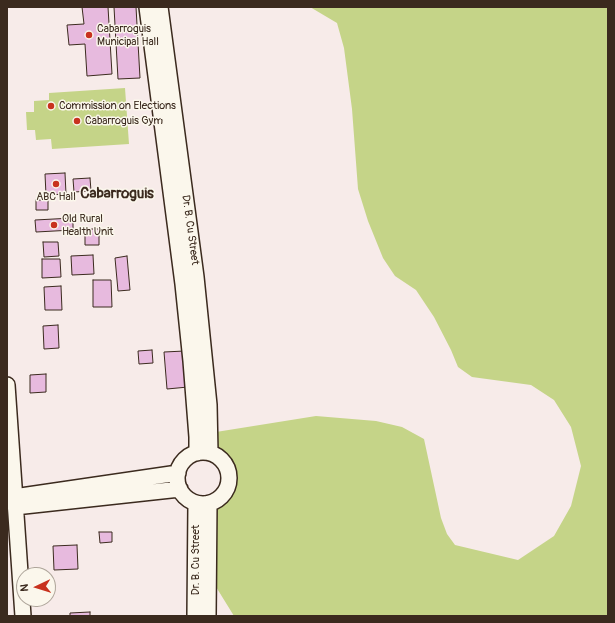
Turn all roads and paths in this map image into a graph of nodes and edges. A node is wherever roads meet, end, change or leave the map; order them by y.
1 (147, 7) edge
2 (160, 7) edge
3 (7, 385) edge
4 (203, 453) junction
5 (178, 473) junction
6 (180, 488) junction
7 (14, 502) junction
8 (203, 503) junction
9 (23, 616) edge
10 (195, 616) edge
11 (208, 616) edge

1 - 4 street, Dr. B. Cu Street
2 - 4 street, Dr. B. Cu Street
3 - 7 street
4 - 5 street
4 - 8 street
5 - 6 street
5 - 7 street
6 - 7 street
6 - 8 street
7 - 9 street
8 - 10 street, Dr. B. Cu Street
8 - 11 street, Dr. B. Cu Street

